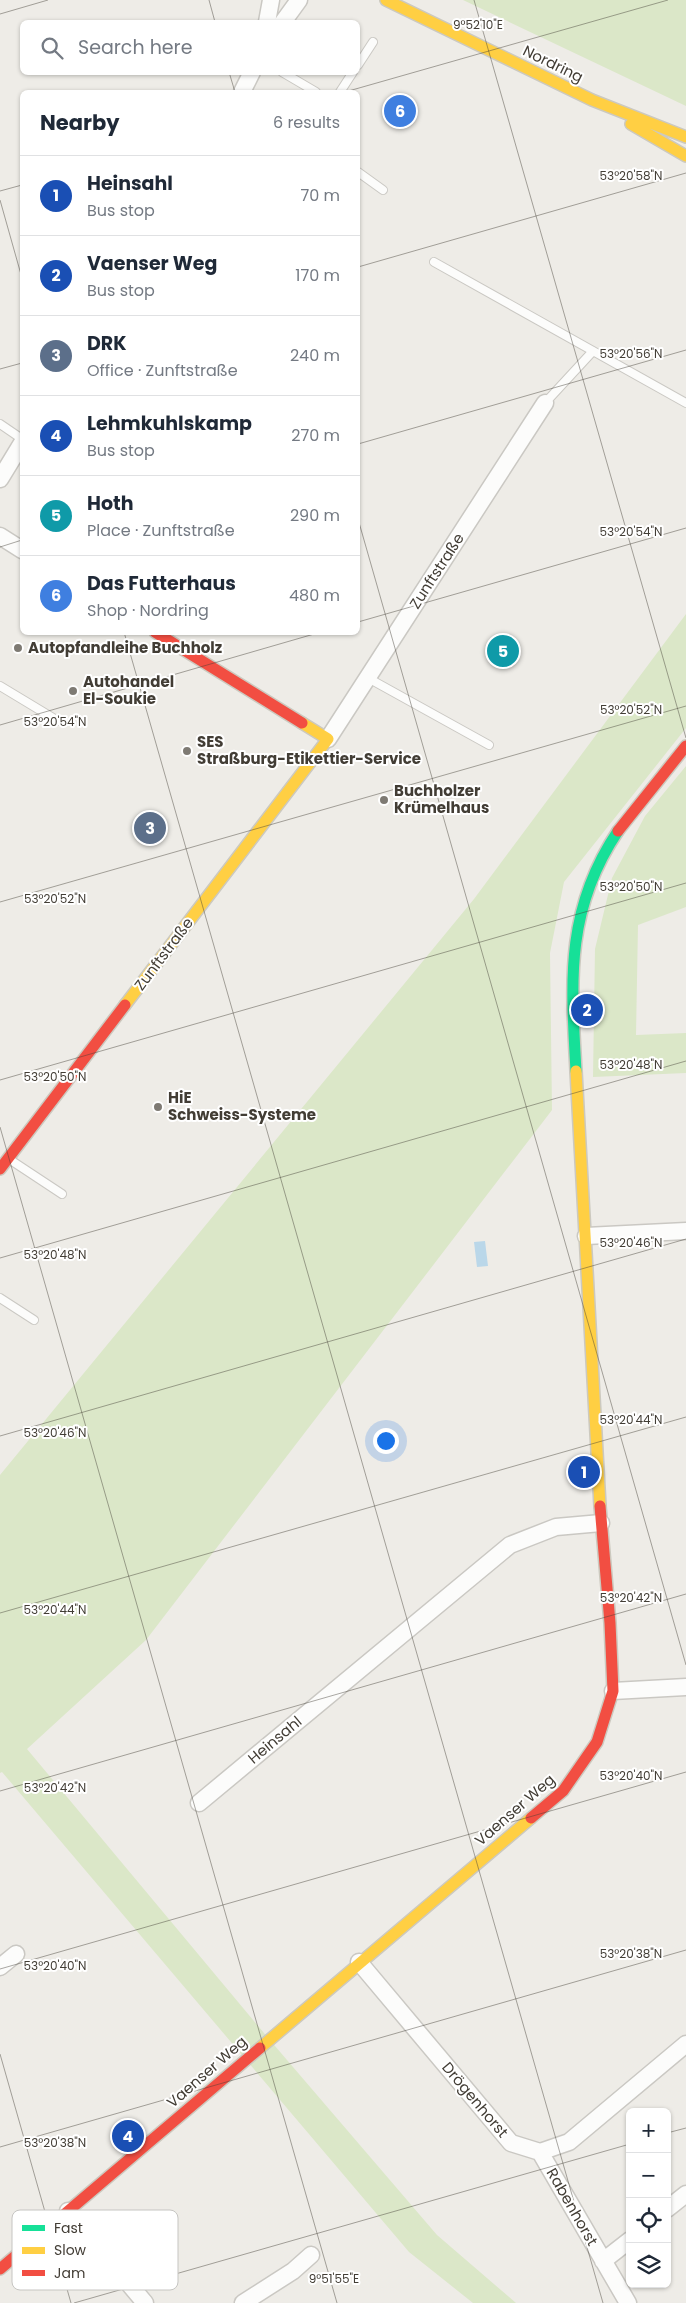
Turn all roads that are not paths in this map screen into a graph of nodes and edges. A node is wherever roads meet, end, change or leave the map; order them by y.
1 (271, 0) edge
2 (299, 0) edge
3 (390, 1) edge
4 (267, 20) edge
5 (285, 20) edge
6 (373, 42) dead end
7 (360, 62) edge
8 (250, 75) edge
9 (287, 75) edge
10 (351, 75) edge
11 (243, 90) edge
12 (313, 90) edge
13 (341, 90) edge
14 (592, 100) junction
15 (686, 137) edge
16 (686, 156) edge
17 (360, 173) edge
18 (383, 190) dead end
19 (434, 262) dead end
20 (593, 351) junction
21 (545, 403) joint
22 (686, 403) edge
23 (0, 424) edge
24 (20, 438) edge
25 (20, 447) edge
26 (0, 479) edge
27 (0, 536) edge
28 (20, 549) edge
29 (160, 635) edge
30 (368, 678) junction
31 (0, 686) edge
32 (58, 721) dead end
33 (328, 739) junction
34 (489, 745) dead end
35 (686, 746) edge
36 (8, 1158) junction
37 (0, 1168) edge
38 (62, 1194) dead end
39 (686, 1231) edge
40 (586, 1236) junction
41 (0, 1298) edge
42 (34, 1320) dead end
43 (600, 1523) junction
44 (686, 1687) edge
45 (613, 1691) junction
46 (199, 1803) dead end
47 (16, 1954) dead end
48 (359, 1962) junction
49 (0, 1967) edge
50 (686, 2044) edge
51 (540, 2152) junction
52 (686, 2194) edge
53 (671, 2206) edge
54 (69, 2210) edge
55 (626, 2243) edge
56 (311, 2255) dead end
57 (12, 2259) edge
58 (604, 2261) junction
59 (0, 2269) edge
60 (134, 2290) edge
61 (145, 2303) edge
62 (243, 2303) edge
63 (628, 2303) edge

1 - 4 street
2 - 5 street
3 - 14 street, Nordring
6 - 7 lane
8 - 11 street
9 - 12 lane
10 - 13 lane
14 - 15 street, Nordring
14 - 16 street, Nordring
17 - 18 lane
19 - 20 lane
20 - 21 lane
20 - 22 lane
21 - 30 street, Zunftstraße
23 - 24 lane
25 - 26 street
27 - 28 street
29 - 33 street
30 - 33 street, Zunftstraße
30 - 34 lane
31 - 32 lane
33 - 36 street, Zunftstraße
35 - 40 street, Vaenser Weg
36 - 37 street, Zunftstraße
36 - 38 lane
39 - 40 street
40 - 43 street, Vaenser Weg
41 - 42 lane
43 - 45 street, Vaenser Weg
43 - 46 street, Heinsahl
44 - 45 street
45 - 48 street, Vaenser Weg
47 - 49 street
48 - 51 street, Drögenhorst
48 - 54 street, Vaenser Weg
50 - 51 street
51 - 58 street, Rabenhorst
52 - 53 street
55 - 58 street, Rabenhorst
56 - 62 street
57 - 59 street, Vaenser Weg
58 - 63 street, Rabenhorst
60 - 61 street

